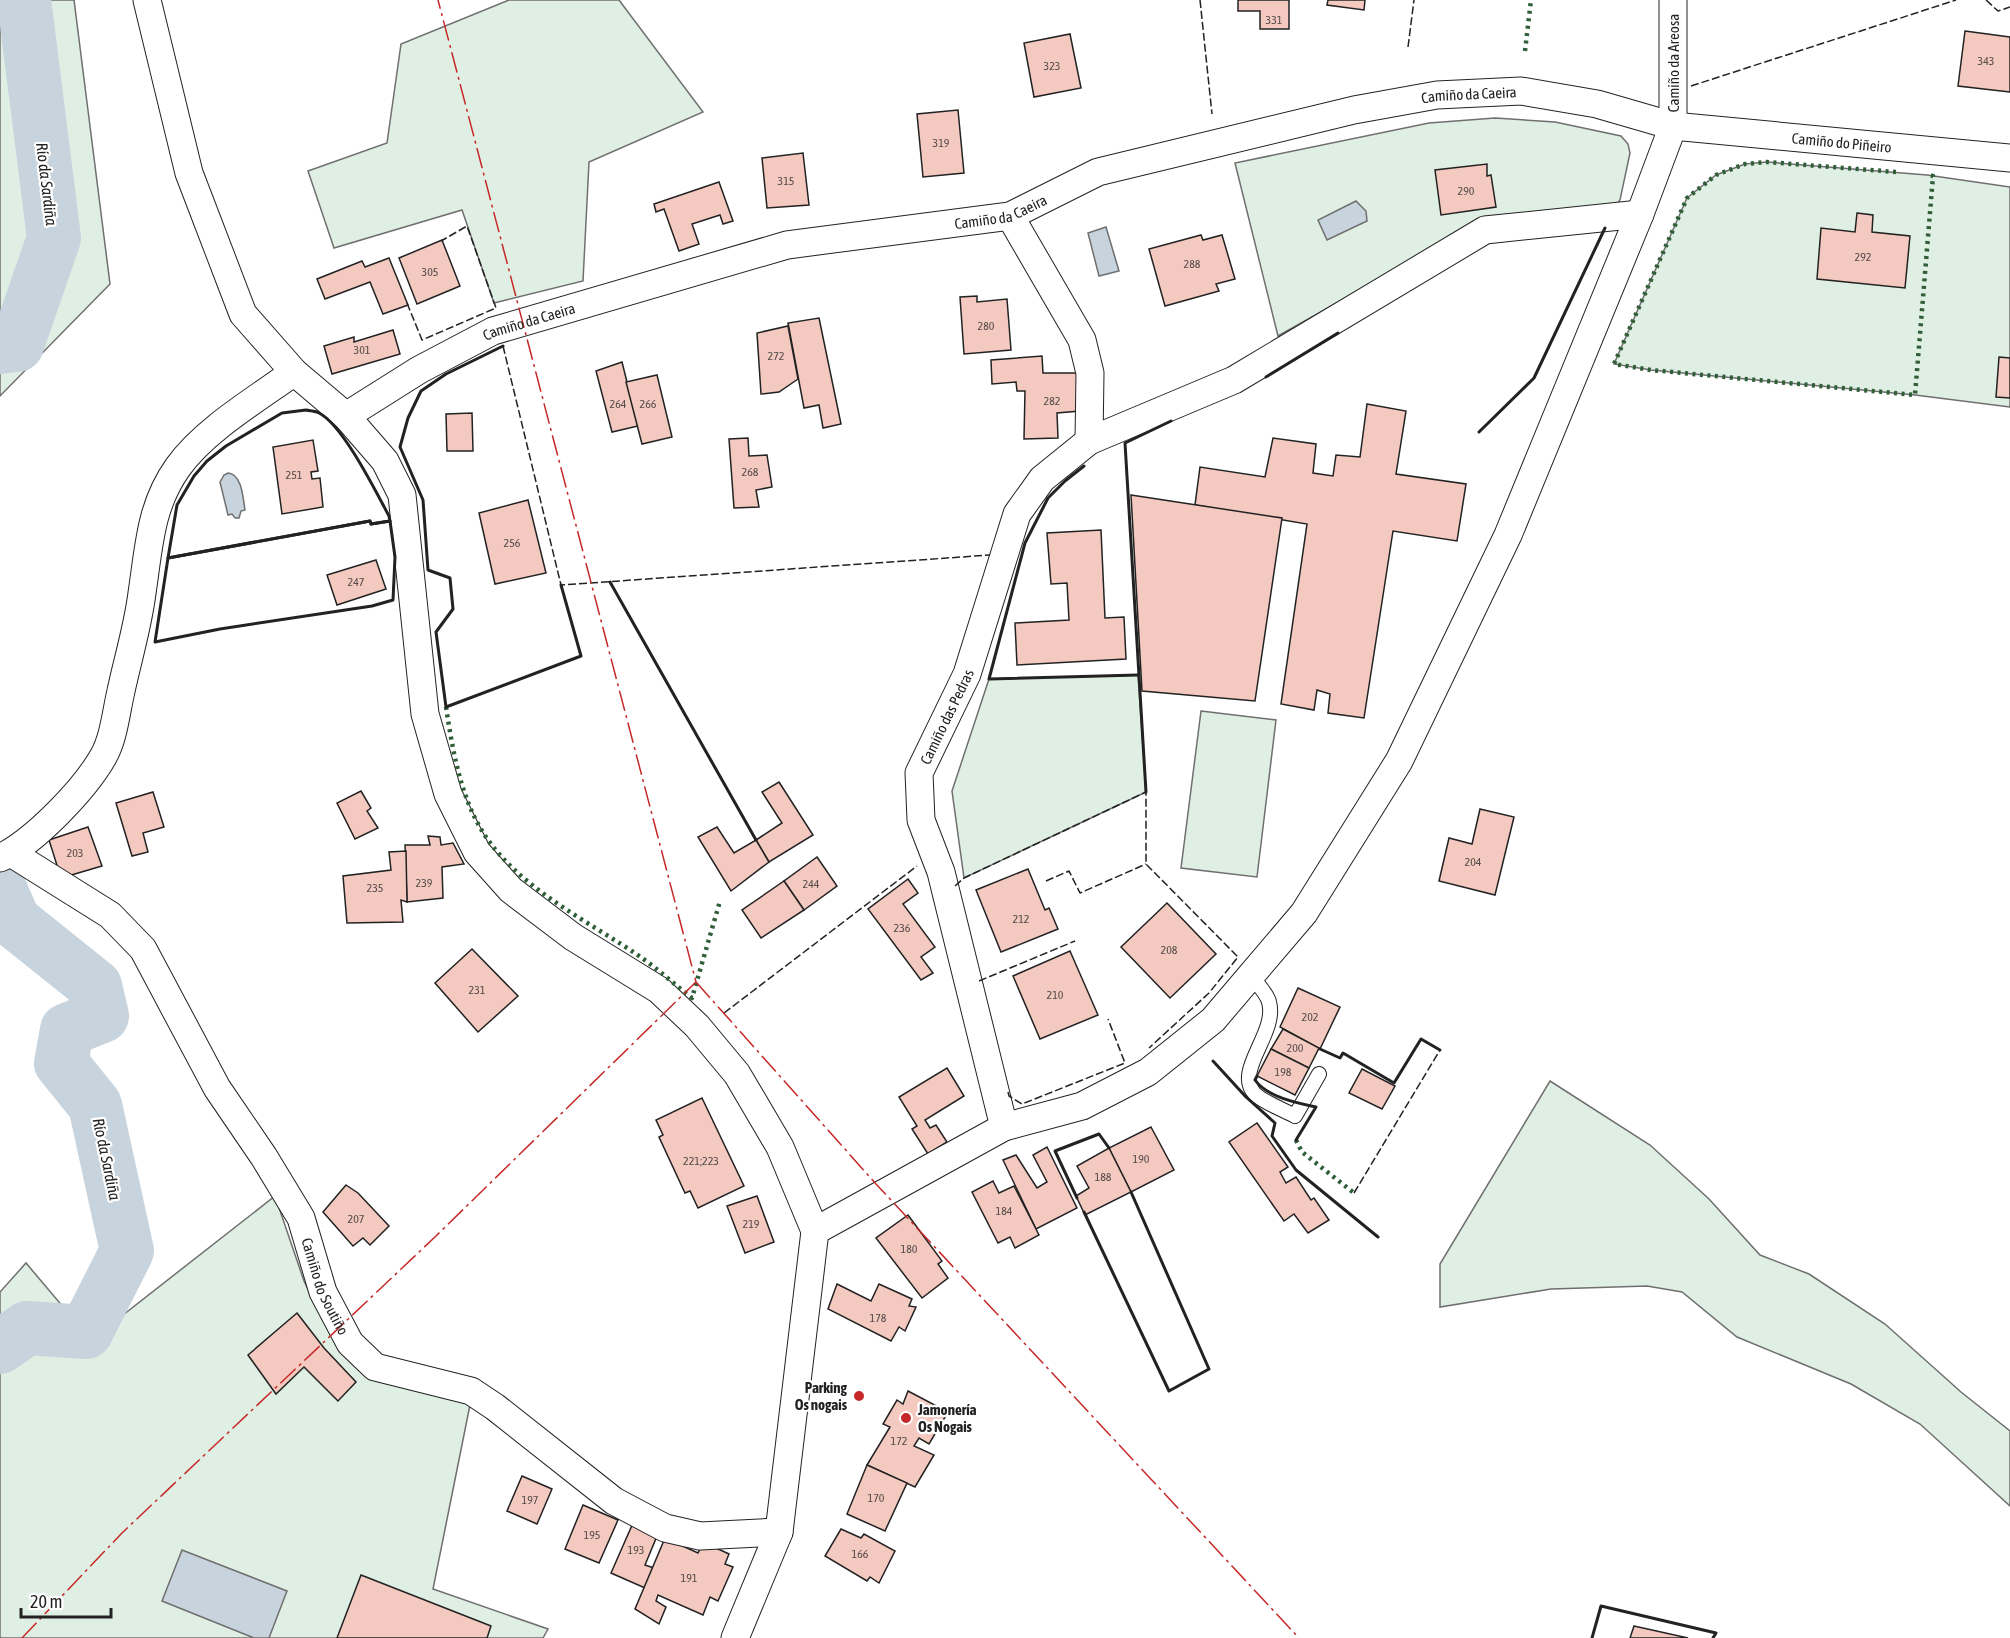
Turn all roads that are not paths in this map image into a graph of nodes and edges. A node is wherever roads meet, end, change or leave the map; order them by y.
1 (147, 0) edge
2 (1673, 0) edge
3 (1672, 126) junction
4 (2010, 158) edge
5 (1640, 214) junction
6 (1010, 216) junction
7 (294, 372) junction
8 (346, 417) junction
9 (1089, 441) junction
10 (5, 856) edge
11 (1251, 975) junction
12 (1319, 1074) dead end
13 (1004, 1127) junction
14 (815, 1231) junction
15 (779, 1532) junction
16 (735, 1638) edge

1 - 7 street
2 - 3 street, Camiño da Areosa
3 - 4 street, Camiño do Piñeiro
3 - 5 street, Camiño da Areosa
3 - 6 street, Camiño da Caeira
5 - 9 street, Camiño das Pedras
5 - 11 street, Camiño da Areosa
6 - 8 street, Camiño da Caeira
6 - 9 street
7 - 8 street
7 - 10 street
8 - 14 street
9 - 13 street, Camiño das Pedras
10 - 15 street, Camiño do Soutiño
11 - 12 lane
11 - 13 street, Camiño da Areosa
13 - 14 street, Camiño da Areosa
14 - 15 street
15 - 16 street

